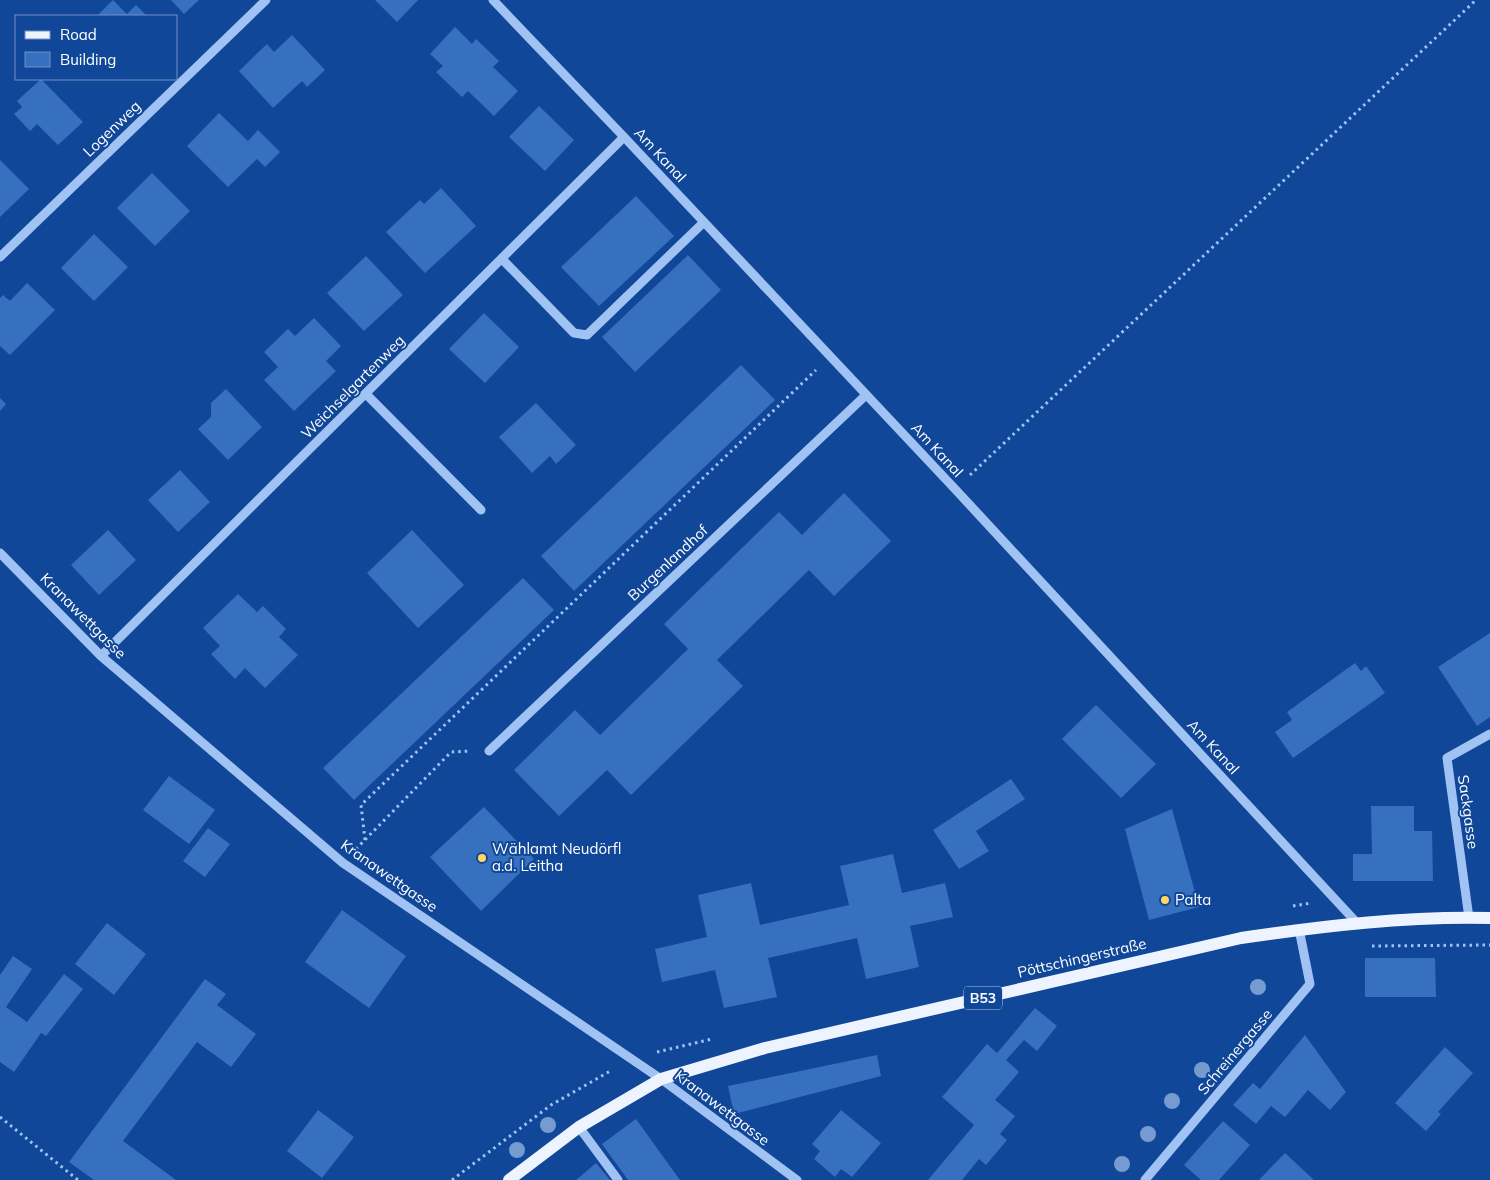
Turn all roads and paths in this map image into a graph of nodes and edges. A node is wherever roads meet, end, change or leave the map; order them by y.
1 (266, 0) edge
2 (493, 0) edge
3 (1476, 0) edge
4 (624, 137) junction
5 (704, 222) junction
6 (0, 257) edge
7 (502, 259) junction
8 (830, 357) junction
9 (366, 394) junction
10 (866, 395) junction
11 (955, 489) junction
12 (481, 510) dead end
13 (0, 553) edge
14 (101, 656) junction
15 (1490, 734) edge
16 (489, 751) joint
17 (365, 840) junction
18 (343, 863) junction
19 (1469, 918) junction
20 (1490, 918) edge
21 (1357, 923) junction
22 (1299, 929) junction
23 (1490, 945) edge
24 (661, 1079) junction
25 (0, 1117) edge
26 (579, 1127) junction
27 (78, 1180) edge
28 (509, 1180) edge
29 (618, 1180) edge
30 (797, 1180) edge
31 (1145, 1180) edge

1 - 6 street, Logenweg
2 - 4 street, Am Kanal
3 - 11 path
4 - 5 street, Am Kanal
4 - 7 street, Weichselgartenweg
5 - 7 street
5 - 8 street, Am Kanal
7 - 9 street, Weichselgartenweg
8 - 10 street, Am Kanal
8 - 17 path
9 - 12 street
9 - 14 street, Weichselgartenweg
10 - 11 street, Am Kanal
10 - 16 street, Burgenlandhof
11 - 21 street, Am Kanal
13 - 14 street, Kranawettgasse
14 - 18 street, Kranawettgasse
15 - 19 street, Sackgasse
16 - 17 path
17 - 18 path
18 - 24 street, Kranawettgasse
19 - 20 main road, Pöttschingerstraße / B53
19 - 21 main road, Pöttschingerstraße / B53
21 - 22 main road, Pöttschingerstraße / B53
21 - 23 path
22 - 24 main road, Pöttschingerstraße / B53
22 - 31 street, Schreinergasse
24 - 26 main road, Pöttschingerstraße / B53
24 - 30 street, Kranawettgasse
25 - 27 path
26 - 28 main road, Pöttschingerstraße / B53
26 - 29 street

